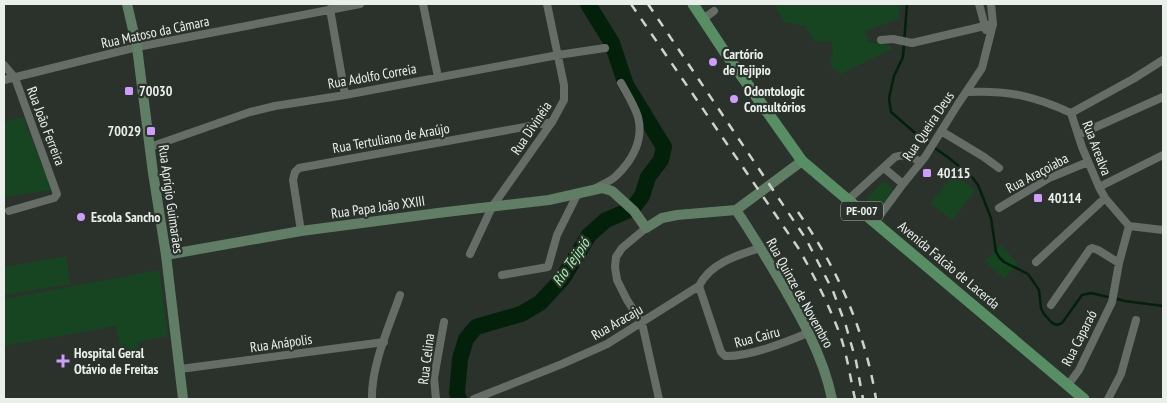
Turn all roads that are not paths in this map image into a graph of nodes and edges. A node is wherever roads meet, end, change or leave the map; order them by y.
1 (127, 4) edge
2 (360, 4) edge
3 (423, 4) edge
4 (547, 4) edge
5 (694, 4) edge
6 (979, 4) edge
7 (991, 4) edge
8 (330, 9) junction
9 (714, 12) dead end
10 (703, 19) junction
11 (989, 26) junction
12 (881, 40) dead end
13 (137, 47) junction
14 (604, 48) dead end
15 (558, 55) junction
16 (1163, 60) edge
17 (4, 65) edge
18 (438, 77) junction
19 (15, 78) junction
20 (4, 80) edge
21 (621, 83) dead end
22 (967, 92) junction
23 (345, 95) junction
24 (1163, 97) edge
25 (1071, 113) junction
26 (552, 122) junction
27 (941, 131) junction
28 (1078, 135) junction
29 (150, 148) junction
30 (1163, 155) edge
31 (923, 160) junction
32 (802, 161) junction
33 (1088, 162) junction
34 (884, 168) junction
35 (999, 168) dead end
36 (903, 184) junction
37 (1099, 187) junction
38 (594, 189) junction
39 (578, 193) junction
40 (1105, 198) junction
41 (849, 199) junction
42 (492, 207) junction
43 (999, 208) dead end
44 (736, 210) junction
45 (9, 211) dead end
46 (875, 222) junction
47 (1163, 222) edge
48 (1129, 226) junction
49 (646, 228) junction
50 (1160, 229) edge
51 (302, 231) junction
52 (760, 248) junction
53 (470, 254) dead end
54 (166, 255) junction
55 (1036, 262) dead end
56 (1119, 263) junction
57 (502, 275) dead end
58 (699, 286) junction
59 (400, 295) dead end
60 (1051, 305) dead end
61 (1136, 320) dead end
62 (444, 322) dead end
63 (642, 323) junction
64 (808, 332) junction
65 (384, 342) junction
66 (178, 372) junction
67 (1068, 385) junction
68 (1077, 397) edge
69 (183, 399) edge
70 (372, 399) edge
71 (436, 399) edge
72 (474, 399) edge
73 (659, 399) edge
74 (832, 399) edge
75 (1108, 399) edge

1 - 13 street, Rua Aprígio Guimarães
2 - 8 street, Rua Matoso da Câmara
3 - 18 street
4 - 15 street, Rua Divinéia
5 - 10 main road, Avenida Falcão de Lacerda / PE-007
6 - 11 street, Rua Queira Deus
7 - 11 street, Rua Queira Deus
8 - 13 street, Rua Matoso da Câmara
8 - 23 street
9 - 10 street
10 - 32 main road, Avenida Falcão de Lacerda / PE-007
11 - 12 street
11 - 22 street, Rua Queira Deus
13 - 19 street, Rua Matoso da Câmara
13 - 29 street, Rua Aprígio Guimarães
14 - 15 street, Rua Adolfo Correia
15 - 18 street, Rua Adolfo Correia
15 - 26 street, Rua Divinéia
16 - 25 street
17 - 19 street, Rua João Ferreira
18 - 23 street, Rua Adolfo Correia
19 - 20 street, Rua Matoso da Câmara
19 - 45 street, Rua João Ferreira
21 - 38 street, Rua Papa João XXIII
22 - 25 street, Rua Arealva
22 - 27 street, Rua Queira Deus
23 - 29 street, Rua Adolfo Correia
24 - 28 street
25 - 28 street, Rua Arealva
26 - 42 street, Rua Divinéia
26 - 51 street, Rua Tertuliano de Araújo
27 - 31 street, Rua Queira Deus
27 - 35 street
28 - 33 street, Rua Arealva
29 - 54 street, Rua Aprígio Guimarães
30 - 37 street
31 - 34 street
31 - 36 street, Rua Queira Deus
32 - 41 main road, Avenida Falcão de Lacerda / PE-007
32 - 44 street
33 - 37 street, Rua Arealva
33 - 43 street, Rua Araçoiaba
34 - 36 street
34 - 41 street
36 - 46 street, Rua Queira Deus
37 - 40 street, Rua Arealva
38 - 39 street, Rua Papa João XXIII
38 - 49 street, Rua Papa João XXIII
39 - 42 street, Rua Papa João XXIII
39 - 57 street
40 - 48 street, Rua Arealva
40 - 55 street
41 - 46 main road, Avenida Falcão de Lacerda / PE-007
42 - 51 street, Rua Papa João XXIII
42 - 53 street, Rua Divinéia
44 - 49 street
44 - 52 street, Rua Quinze de Novembro
46 - 67 main road, Avenida Falcão de Lacerda / PE-007
47 - 50 street
48 - 50 street
48 - 56 street
49 - 63 street
51 - 54 street, Rua Papa João XXIII
52 - 58 street, Rua Aracaju
52 - 64 street, Rua Quinze de Novembro
54 - 66 street, Rua Aprígio Guimarães
56 - 60 street
56 - 67 street, Rua Caparaó
58 - 63 street, Rua Aracaju
58 - 64 street, Rua Cairu
59 - 65 street
61 - 75 street
62 - 71 street, Rua Celina
63 - 72 street, Rua Aracaju
63 - 73 street
64 - 74 street, Rua Quinze de Novembro
65 - 66 street, Rua Anápolis
65 - 70 street
66 - 69 street, Rua Aprígio Guimarães
67 - 68 main road, Avenida Falcão de Lacerda / PE-007

